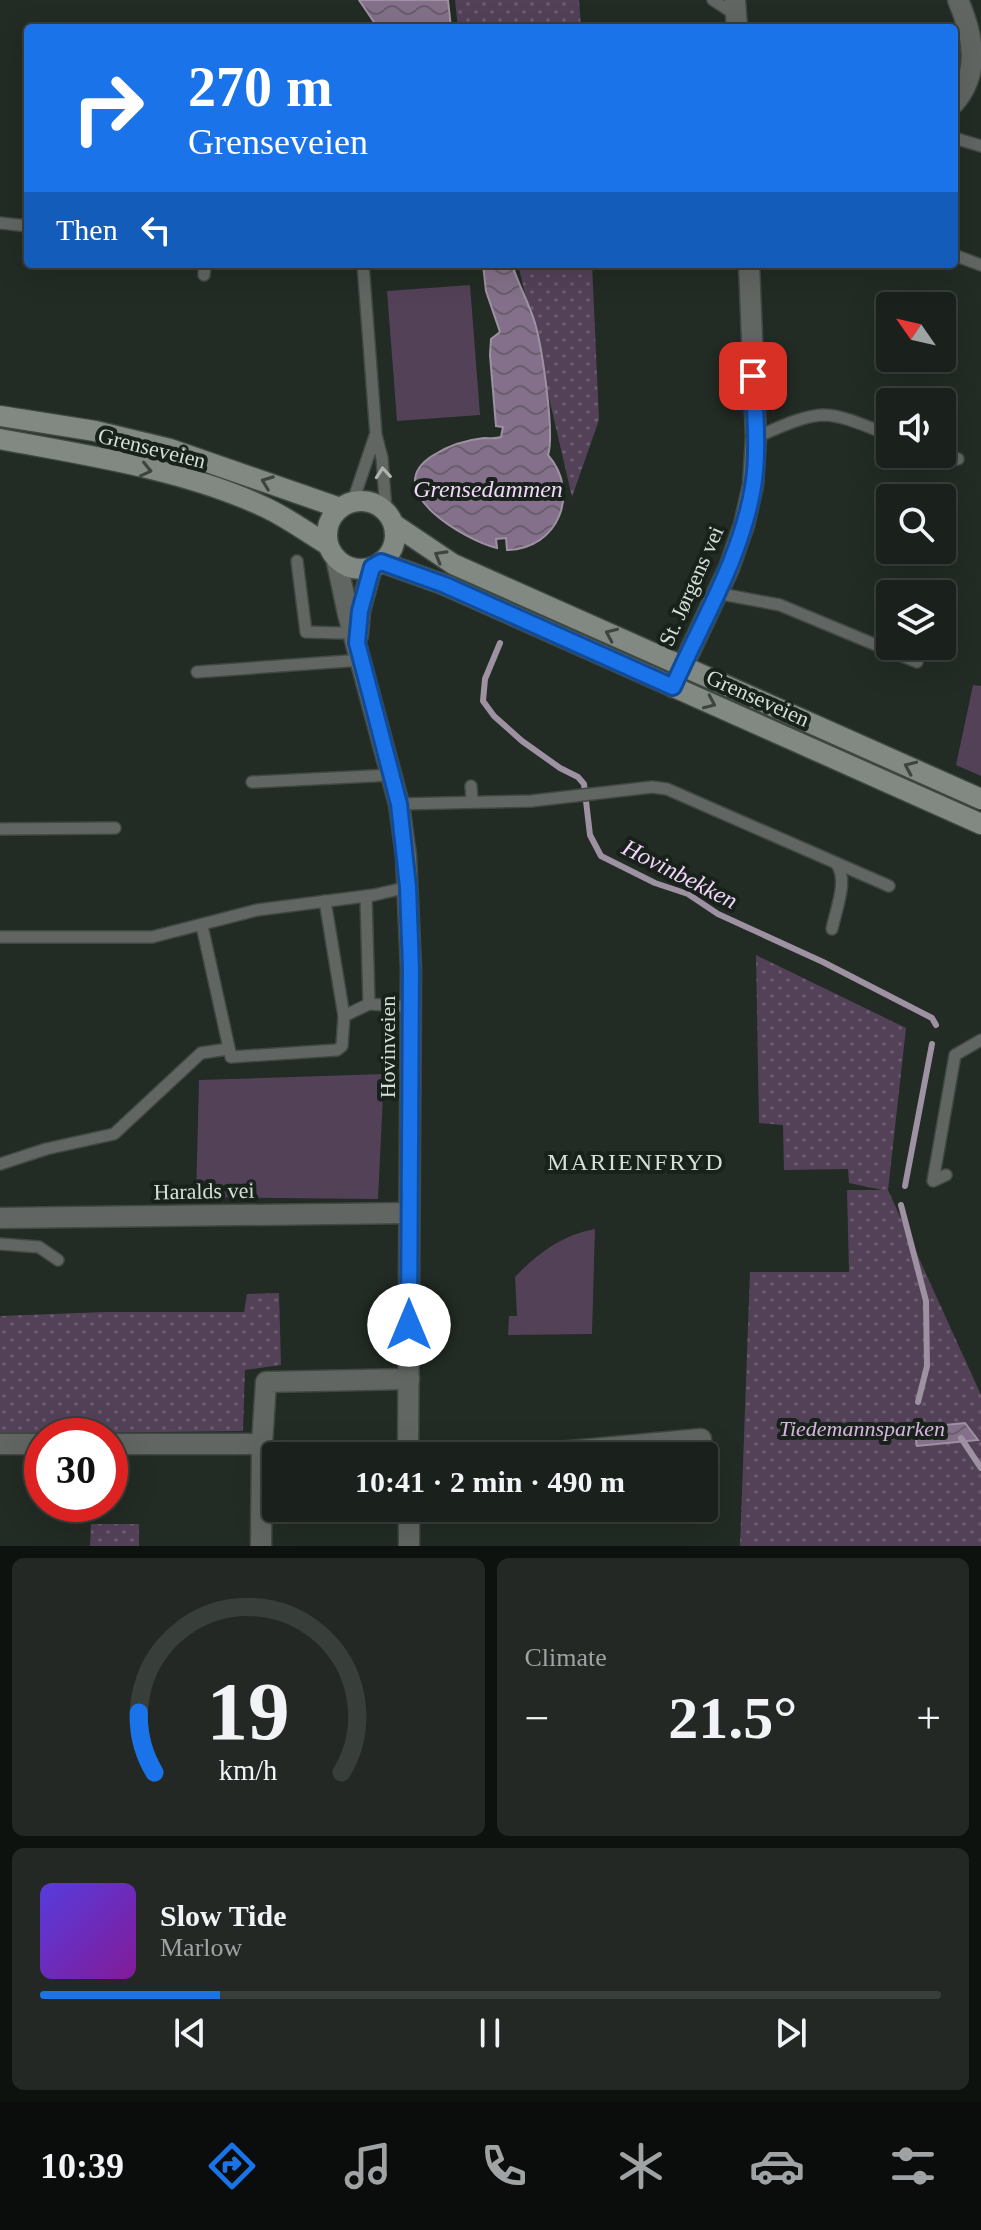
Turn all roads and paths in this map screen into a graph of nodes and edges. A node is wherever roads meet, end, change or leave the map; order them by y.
1 (713, 0) edge
2 (958, 0) edge
3 (736, 14) edge
4 (958, 98) edge
5 (958, 139) edge
6 (981, 146) edge
7 (0, 223) edge
8 (24, 226) edge
9 (958, 256) edge
10 (981, 265) edge
11 (363, 268) edge
12 (749, 268) edge
13 (0, 416) edge
14 (77, 428) junction
15 (876, 430) edge
16 (376, 435) junction
17 (756, 437) junction
18 (0, 438) edge
19 (346, 505) junction
20 (390, 518) junction
21 (332, 552) junction
22 (297, 561) dead end
23 (376, 565) junction
24 (716, 593) junction
25 (354, 645) junction
26 (917, 662) dead end
27 (682, 666) junction
28 (197, 672) dead end
29 (673, 687) junction
30 (392, 775) junction
31 (252, 782) dead end
32 (471, 786) dead end
33 (981, 799) edge
34 (472, 800) junction
35 (399, 804) junction
36 (981, 824) edge
37 (115, 828) dead end
38 (0, 829) edge
39 (836, 862) junction
40 (889, 886) dead end
41 (408, 887) junction
42 (366, 896) junction
43 (325, 901) junction
44 (202, 926) junction
45 (832, 929) dead end
46 (0, 937) edge
47 (369, 1004) junction
48 (411, 1007) junction
49 (344, 1016) junction
50 (981, 1040) edge
51 (228, 1049) junction
52 (0, 1164) edge
53 (946, 1175) dead end
54 (409, 1213) junction
55 (0, 1218) edge
56 (0, 1244) edge
57 (58, 1260) dead end
58 (409, 1379) junction
59 (701, 1439) dead end
60 (262, 1442) edge
61 (408, 1442) edge
62 (668, 1442) edge
63 (0, 1444) edge
64 (24, 1444) edge
65 (128, 1444) edge
66 (262, 1444) joint
67 (409, 1522) edge
68 (261, 1546) edge
69 (409, 1546) edge

1 - 3 lane
2 - 4 street
5 - 6 lane
7 - 8 lane
9 - 10 lane
11 - 16 lane
12 - 17 street, St. Jørgens vei
13 - 14 main road, Grenseveien
14 - 18 main road, Grenseveien
19 -> 14 main road, Grenseveien
15 - 17 lane
16 - 19 lane
20 -> 16 lane
17 - 24 street, St. Jørgens vei
18 -> 21 main road, Grenseveien
19 - 20 main road
19 - 21 main road
20 - 23 main road
27 -> 20 main road, Grenseveien
21 - 23 main road
21 - 25 street, Hovinveien
22 - 25 lane
23 - 25 street, Hovinveien
23 - 29 main road, Grenseveien
24 - 26 lane
24 - 27 street, St. Jørgens vei
25 - 28 lane
25 - 30 street, Hovinveien
27 - 29 street, St. Jørgens vei
33 -> 27 main road, Grenseveien
29 -> 36 main road, Grenseveien
30 - 31 lane
30 - 35 street, Hovinveien
32 - 34 lane
34 - 35 lane
34 - 39 lane
35 - 41 street, Hovinveien
37 - 38 lane
39 - 40 lane
39 - 45 lane
41 - 42 lane
41 - 48 street, Hovinveien
42 - 43 lane
42 - 47 lane
43 - 44 lane
43 - 49 lane
44 - 46 lane
44 - 51 lane
47 - 48 lane
47 - 49 lane
48 - 54 street, Hovinveien
49 - 51 lane
50 - 53 lane
51 - 52 lane
54 - 55 street, Haralds vei
54 - 58 street, Hovinveien
56 - 57 lane
58 - 60 street
58 - 61 street, Hovinveien
59 - 62 street
63 - 64 street
65 - 66 street
66 - 68 street
67 - 69 street

